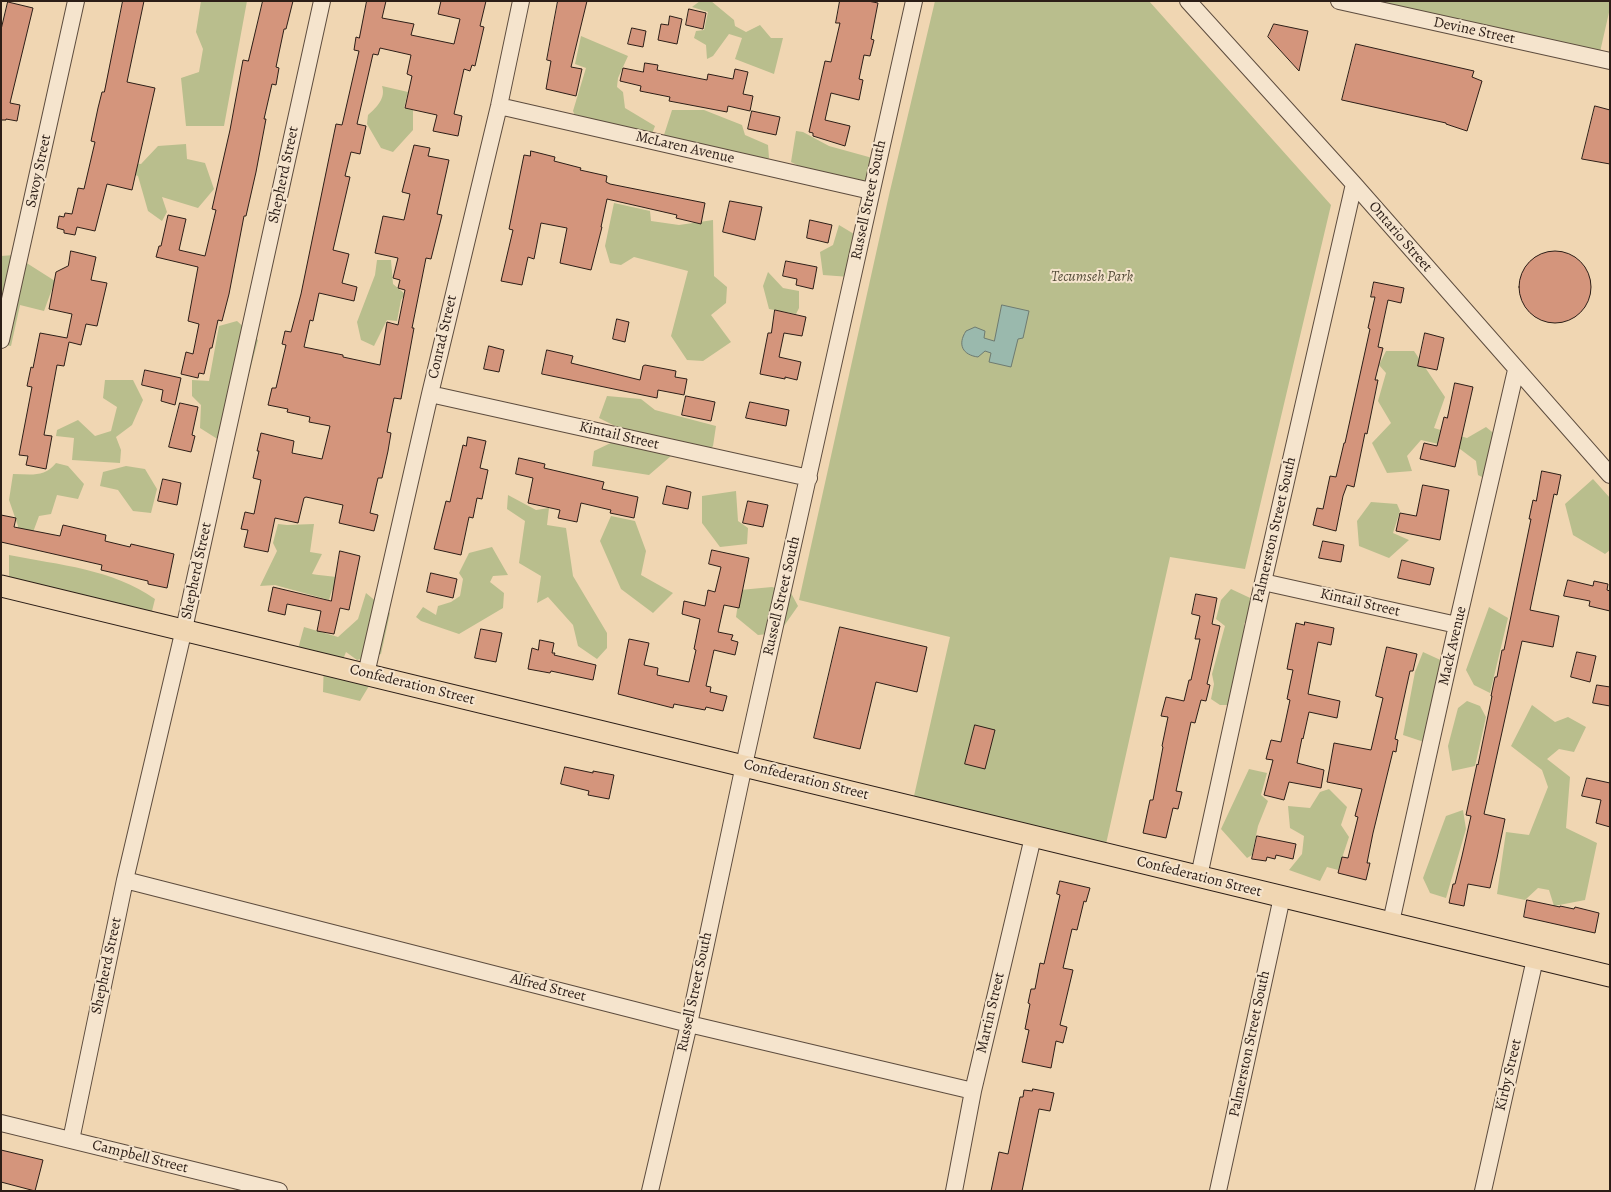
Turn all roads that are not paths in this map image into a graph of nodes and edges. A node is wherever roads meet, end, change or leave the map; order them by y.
1 (76, 1) edge
2 (322, 1) edge
3 (521, 1) edge
4 (914, 1) edge
5 (1188, 1) edge
6 (1339, 1) edge
7 (1610, 61) edge
8 (499, 106) junction
9 (1354, 184) junction
10 (871, 191) junction
11 (1, 340) edge
12 (1516, 370) junction
13 (430, 394) junction
14 (1610, 475) edge
15 (808, 478) junction
16 (1263, 582) junction
17 (1, 586) edge
18 (1457, 625) junction
19 (184, 629) junction
20 (366, 674) junction
21 (744, 765) junction
22 (1033, 837) junction
23 (1199, 876) junction
24 (125, 880) junction
25 (1282, 897) junction
26 (1391, 922) junction
27 (1536, 959) junction
28 (1610, 976) edge
29 (689, 1024) junction
30 (973, 1091) junction
31 (1, 1123) edge
32 (71, 1140) junction
33 (279, 1191) edge
34 (650, 1191) edge
35 (954, 1191) edge
36 (1218, 1191) edge
37 (1483, 1191) edge

1 - 11 street, Savoy Street
2 - 19 street, Shepherd Street
3 - 8 street, Conrad Street
4 - 10 street, Russell Street South
5 - 9 street, Ontario Street
6 - 7 street, Devine Street
8 - 10 street, McLaren Avenue
8 - 13 street, Conrad Street
9 - 12 street, Ontario Street
9 - 16 street, Palmerston Street South
10 - 15 street, Russell Street South
12 - 14 street, Ontario Street
12 - 18 street, Mack Avenue
13 - 15 street, Kintail Street
13 - 20 street, Conrad Street
15 - 21 street, Russell Street South
16 - 18 street, Kintail Street
16 - 23 street, Palmerston Street South
17 - 19 main road, Confederation Street
18 - 26 street, Mack Avenue
19 - 20 main road, Confederation Street
19 - 24 street, Shepherd Street
20 - 21 main road, Confederation Street
21 - 22 main road, Confederation Street
21 - 29 street, Russell Street South
22 - 23 main road, Confederation Street
22 - 30 street, Martin Street
23 - 25 main road, Confederation Street
24 - 29 street, Alfred Street
24 - 32 street, Shepherd Street
25 - 26 main road, Confederation Street
25 - 36 street, Palmerston Street South
26 - 27 main road, Confederation Street
27 - 28 main road, Confederation Street
27 - 37 street, Kirby Street
29 - 30 street, Alfred Street
29 - 34 street, Russell Street South
30 - 35 street, Martin Street
31 - 32 street, Campbell Street
32 - 33 street, Campbell Street

